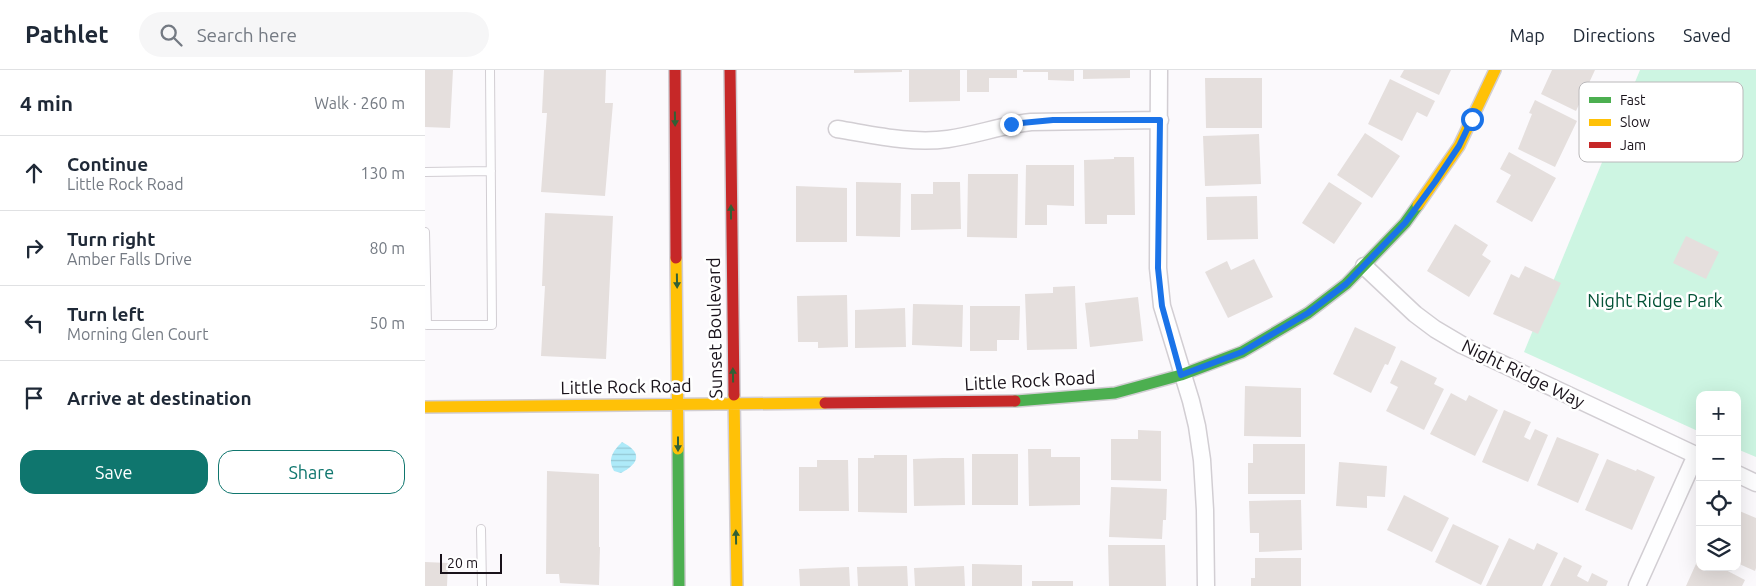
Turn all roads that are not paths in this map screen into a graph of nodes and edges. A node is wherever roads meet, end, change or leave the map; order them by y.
1 (490, 70) edge
2 (675, 70) edge
3 (730, 70) edge
4 (1159, 70) edge
5 (1495, 70) edge
6 (1160, 120) junction
7 (837, 129) dead end
8 (491, 171) junction
9 (425, 172) edge
10 (425, 232) edge
11 (1364, 266) junction
12 (1181, 375) junction
13 (678, 404) junction
14 (734, 404) junction
15 (425, 407) edge
16 (1696, 455) edge
17 (1696, 460) edge
18 (1741, 476) edge
19 (1756, 483) edge
20 (481, 528) dead end
21 (482, 586) edge
22 (679, 586) edge
23 (737, 586) edge
24 (1206, 586) edge
25 (1637, 586) edge

1 - 8 lane
2 -> 13 street
14 -> 3 street, Sunset Boulevard
4 - 6 street
5 - 11 street, Little Rock Road
6 - 7 street
6 - 12 street
8 - 9 lane
8 - 10 lane
11 - 12 street, Little Rock Road
11 - 16 street, Night Ridge Way
12 - 14 street, Little Rock Road
12 - 24 street
13 - 14 street, Little Rock Road
13 - 15 street, Little Rock Road
13 -> 22 street
23 -> 14 street, Sunset Boulevard
17 - 25 street
18 - 19 street
20 - 21 lane

